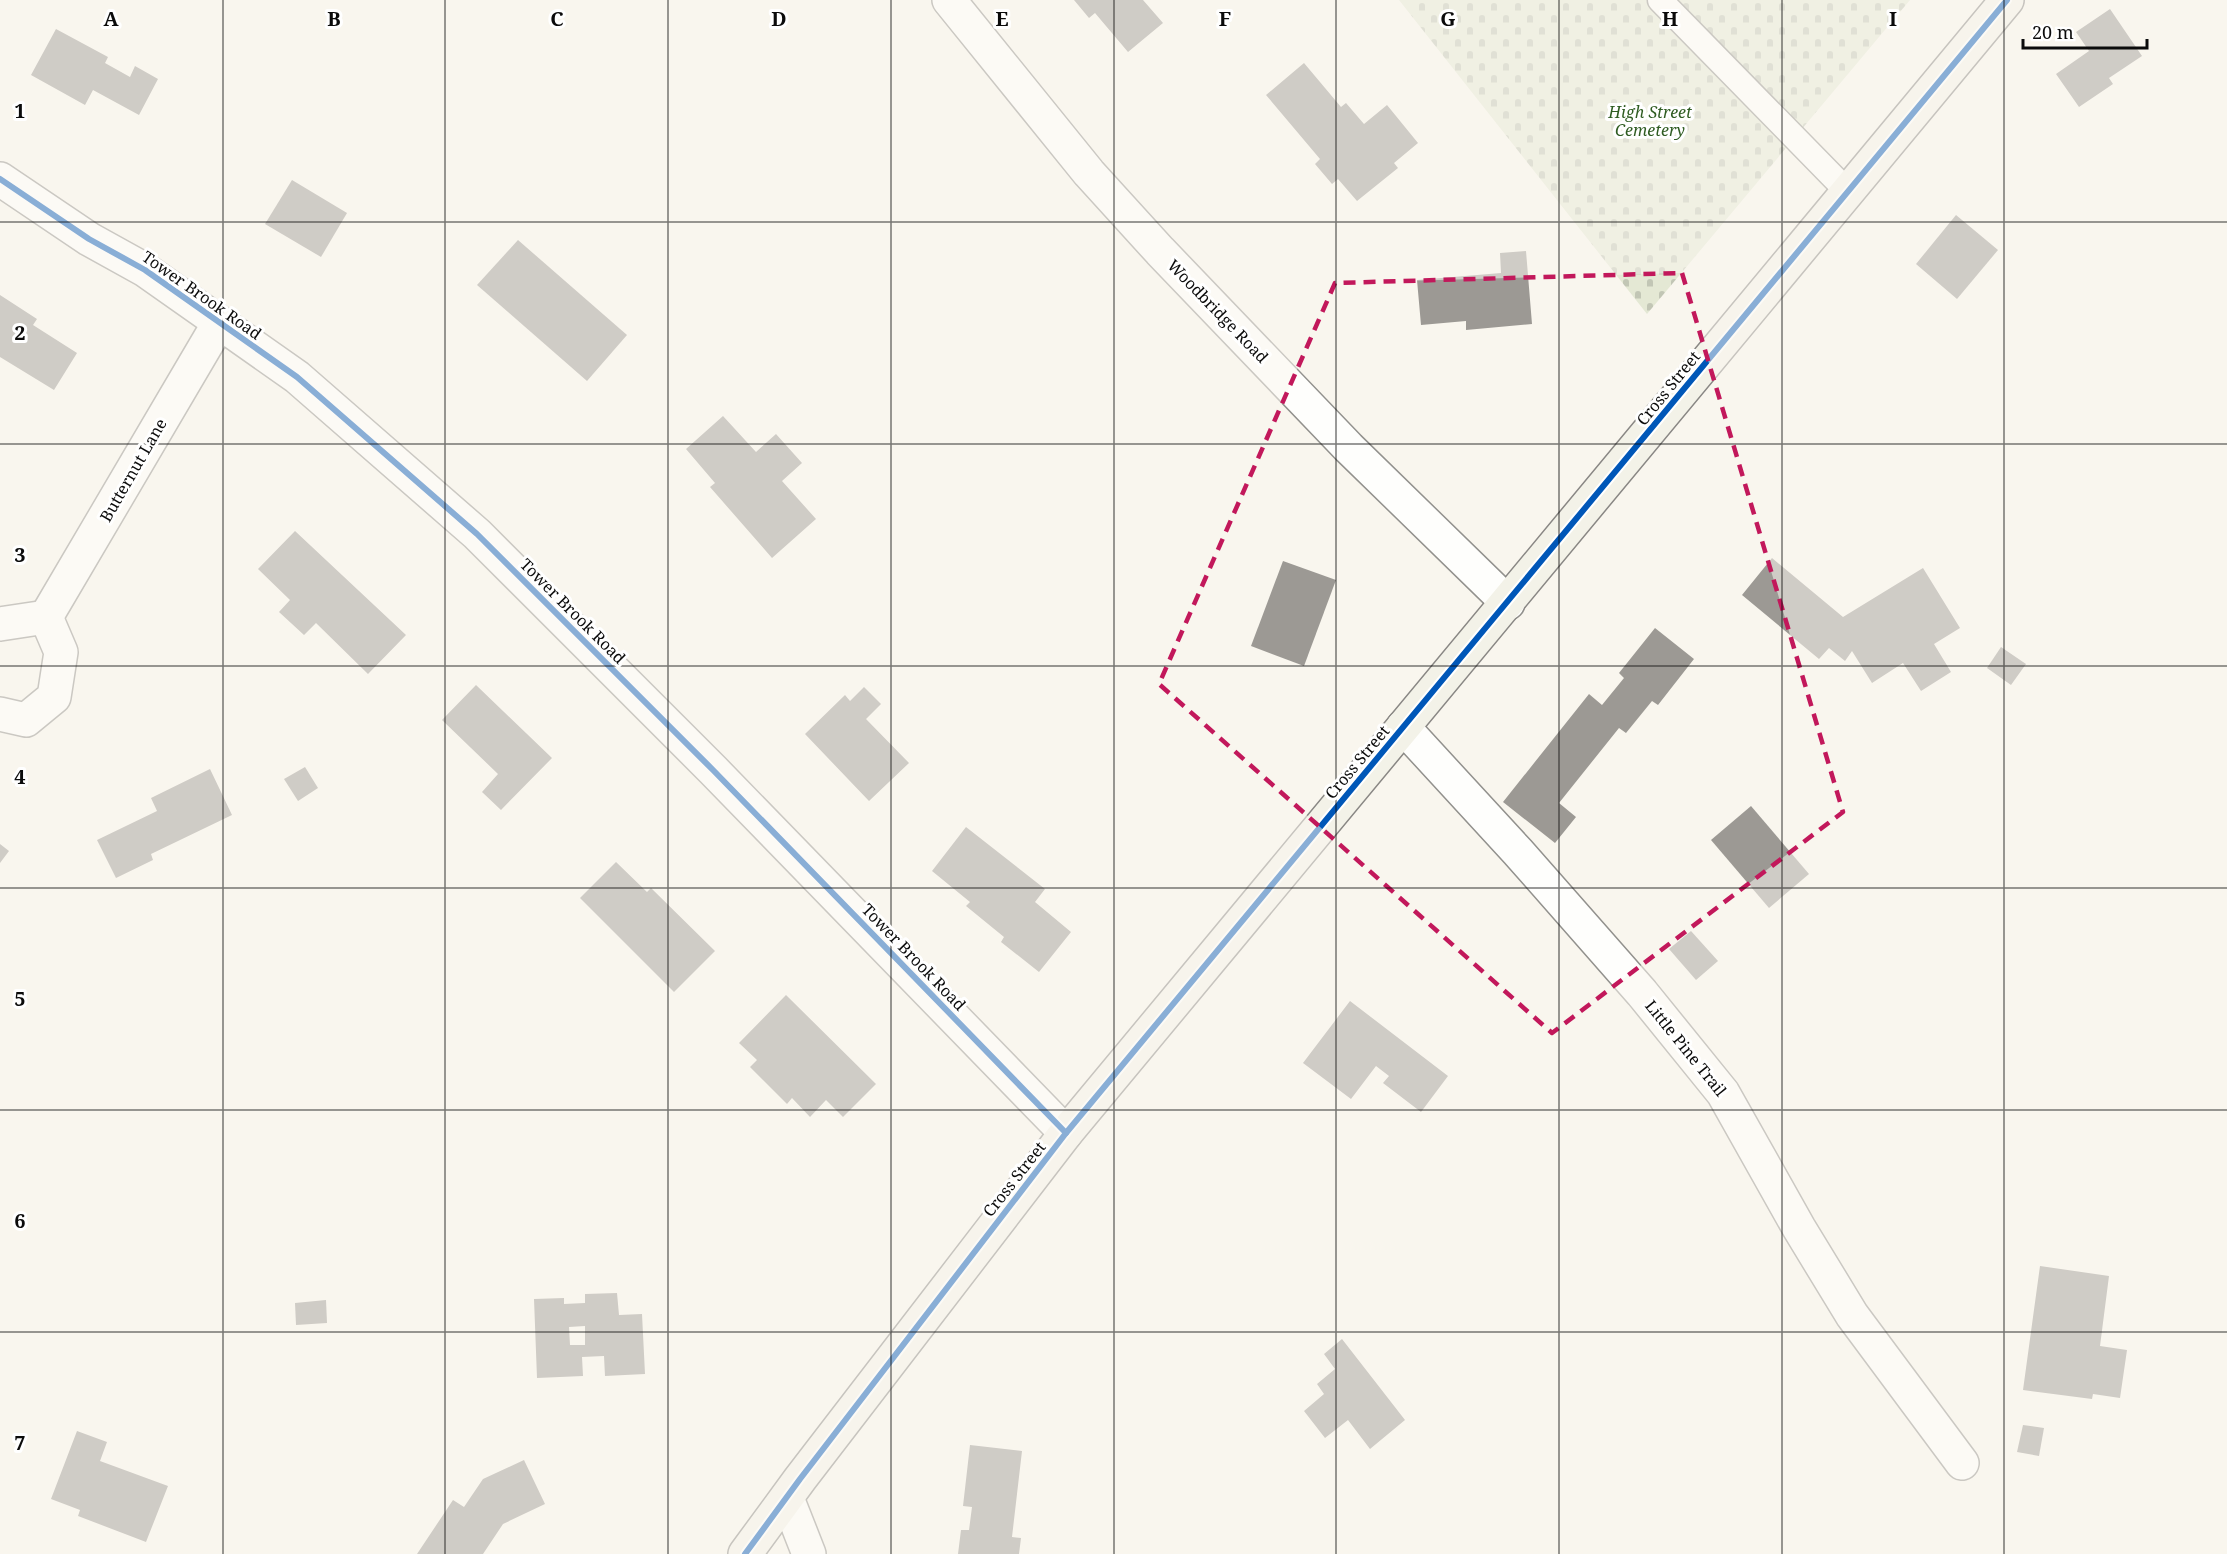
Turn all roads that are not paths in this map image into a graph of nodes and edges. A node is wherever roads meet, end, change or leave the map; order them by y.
1 (949, 0) edge
2 (1660, 0) edge
3 (2007, 0) edge
4 (0, 179) edge
5 (1847, 191) junction
6 (219, 323) junction
7 (1508, 603) junction
8 (46, 617) junction
9 (0, 624) edge
10 (0, 714) edge
11 (1403, 727) junction
12 (1066, 1134) junction
13 (1962, 1463) dead end
14 (787, 1498) junction
15 (745, 1554) edge
16 (809, 1554) edge

1 - 7 street, Woodbridge Road
2 - 5 lane
3 - 5 street, Cross Street
4 - 6 street, Tower Brook Road
5 - 7 street, Cross Street
6 - 8 street, Butternut Lane
6 - 12 street, Tower Brook Road
7 - 11 street, Cross Street
8 - 9 street
8 - 10 street
11 - 12 street, Cross Street
11 - 13 street, Little Pine Trail
12 - 14 street, Cross Street
14 - 15 street, Cross Street
14 - 16 street

